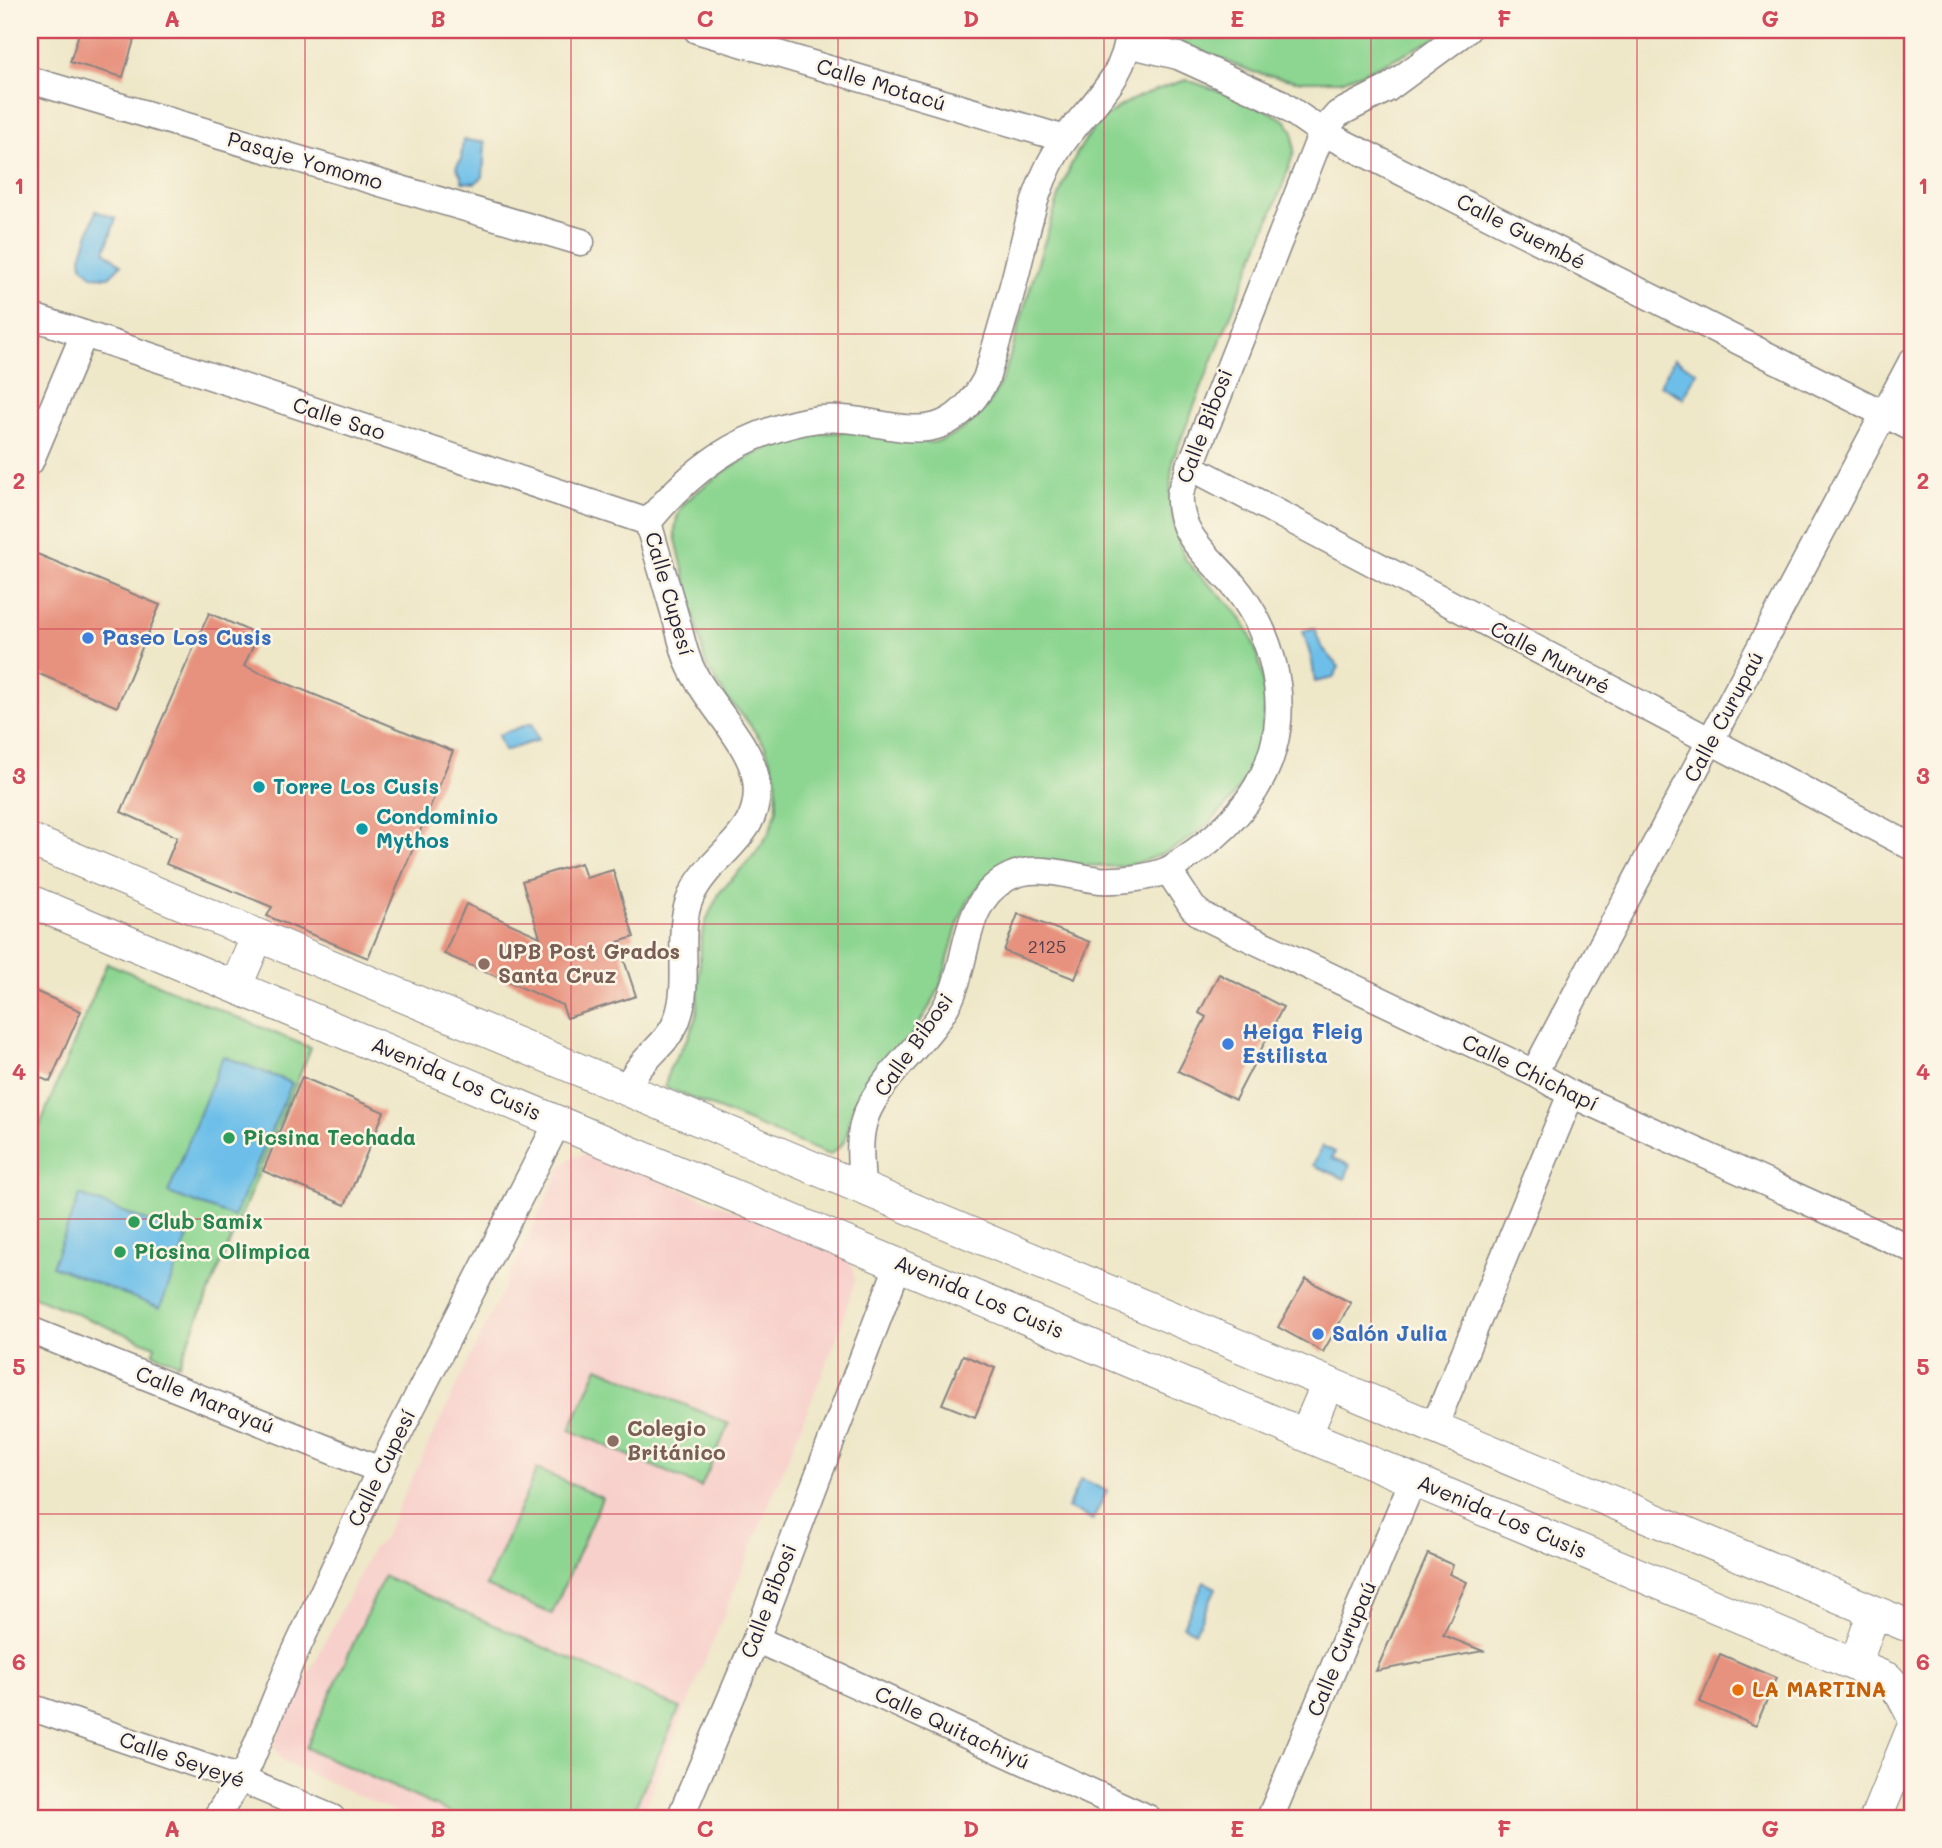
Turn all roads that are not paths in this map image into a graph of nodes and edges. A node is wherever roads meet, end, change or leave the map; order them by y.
1 (697, 30) edge
2 (1467, 30) edge
3 (1128, 37) edge
4 (30, 80) edge
5 (1322, 132) junction
6 (1065, 139) junction
7 (581, 242) dead end
8 (30, 316) edge
9 (84, 334) junction
10 (1912, 361) edge
11 (1885, 414) junction
12 (1912, 428) edge
13 (30, 462) edge
14 (1189, 466) junction
15 (648, 522) junction
16 (1710, 743) junction
17 (30, 839) edge
18 (1912, 847) edge
19 (1168, 870) junction
20 (30, 901) edge
21 (257, 937) junction
22 (236, 986) junction
23 (1534, 1073) junction
24 (625, 1090) junction
25 (1571, 1094) junction
26 (558, 1122) junction
27 (862, 1188) junction
28 (1912, 1250) edge
29 (899, 1263) junction
30 (30, 1330) edge
31 (1328, 1383) junction
32 (1434, 1427) junction
33 (1306, 1434) junction
34 (380, 1470) junction
35 (1413, 1480) junction
36 (1874, 1612) junction
37 (1912, 1625) edge
38 (756, 1639) junction
39 (1855, 1665) junction
40 (30, 1707) edge
41 (1912, 1714) edge
42 (1912, 1730) edge
43 (240, 1779) junction
44 (216, 1818) edge
45 (332, 1818) edge
46 (680, 1818) edge
47 (1148, 1818) edge
48 (1270, 1818) edge
49 (1876, 1818) edge

1 - 6 street, Calle Motacú
2 - 5 street, Calle Bibosi
3 - 5 street, Calle Guembé
3 - 6 street, Calle Cupesí
4 - 7 street, Pasaje Yomomo
5 - 11 street, Calle Guembé
5 - 14 street, Calle Bibosi
6 - 15 street, Calle Cupesí
8 - 9 street, Calle Sao
9 - 13 street
9 - 15 street, Calle Sao
10 - 11 street, Calle Curupaú
11 - 12 street, Calle Guembé
11 - 16 street, Calle Curupaú
14 - 16 street, Calle Mururé
14 - 19 street, Calle Bibosi
15 - 24 street, Calle Cupesí
16 - 18 street, Calle Mururé
16 - 23 street, Calle Curupaú
17 - 21 street
19 - 23 street, Calle Chichapí
19 - 27 street, Calle Bibosi
20 - 22 street, Avenida Los Cusis
21 - 22 street
21 - 24 street
22 - 26 street, Avenida Los Cusis
23 - 25 street, Calle Chichapí
24 - 27 street
25 - 28 street, Calle Chichapí
25 - 32 street
26 - 29 street, Avenida Los Cusis
26 - 34 street, Calle Cupesí
27 - 31 street
29 - 33 street, Avenida Los Cusis
29 - 38 street, Calle Bibosi
30 - 34 street, Calle Marayaú
31 - 32 street
31 - 33 street
32 - 36 street
33 - 35 street, Avenida Los Cusis
34 - 43 street, Calle Cupesí
35 - 39 street, Avenida Los Cusis
35 - 48 street, Calle Curupaú
36 - 37 street
36 - 39 street
38 - 46 street, Calle Bibosi
38 - 47 street, Calle Quitachiyú
39 - 41 street, Avenida Los Cusis
40 - 43 street, Calle Seyeyé
42 - 49 street
43 - 44 street, Calle Cupesí
43 - 45 street, Calle Seyeyé

